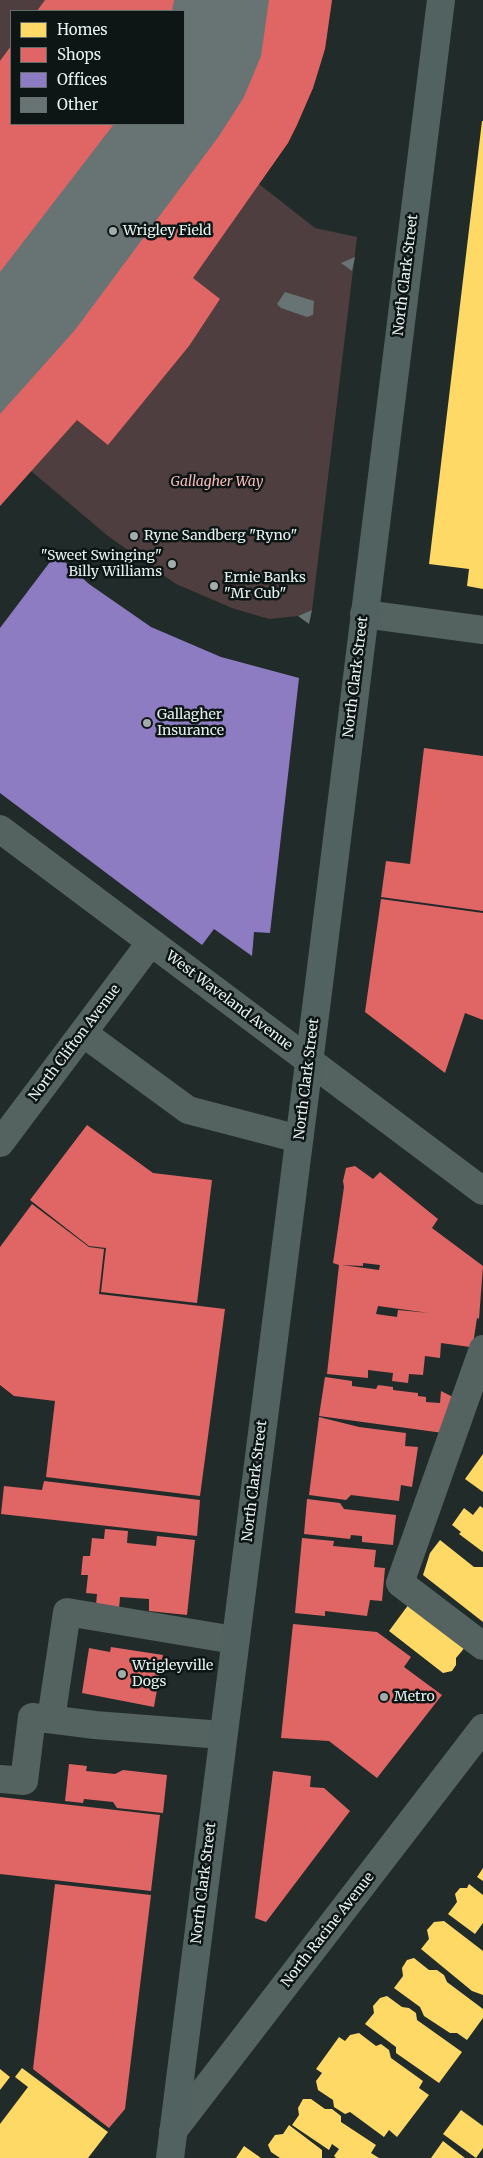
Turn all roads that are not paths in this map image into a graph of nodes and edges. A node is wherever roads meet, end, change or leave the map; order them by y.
1 (441, 0) edge
2 (364, 614) junction
3 (483, 630) edge
4 (0, 828) edge
5 (151, 942) junction
6 (82, 1033) junction
7 (309, 1061) junction
8 (299, 1139) junction
9 (0, 1143) edge
10 (483, 1191) edge
11 (483, 1349) edge
12 (234, 1640) junction
13 (483, 1646) edge
14 (51, 1719) junction
15 (483, 1728) edge
16 (222, 1735) junction
17 (0, 1779) edge
18 (173, 2131) junction
19 (170, 2158) edge

1 - 2 main road, North Clark Street
2 - 3 street
2 - 7 main road, North Clark Street
4 - 5 street, West Waveland Avenue
5 - 6 street, North Clifton Avenue
5 - 7 street, West Waveland Avenue
6 - 8 street
6 - 9 street, North Clifton Avenue
7 - 8 main road, North Clark Street
7 - 10 street, West Waveland Avenue
8 - 12 main road, North Clark Street
11 - 13 street
12 - 14 street
12 - 16 main road, North Clark Street
14 - 16 street
14 - 17 street
15 - 18 street, North Racine Avenue
16 - 18 main road, North Clark Street
18 - 19 main road, North Clark Street

